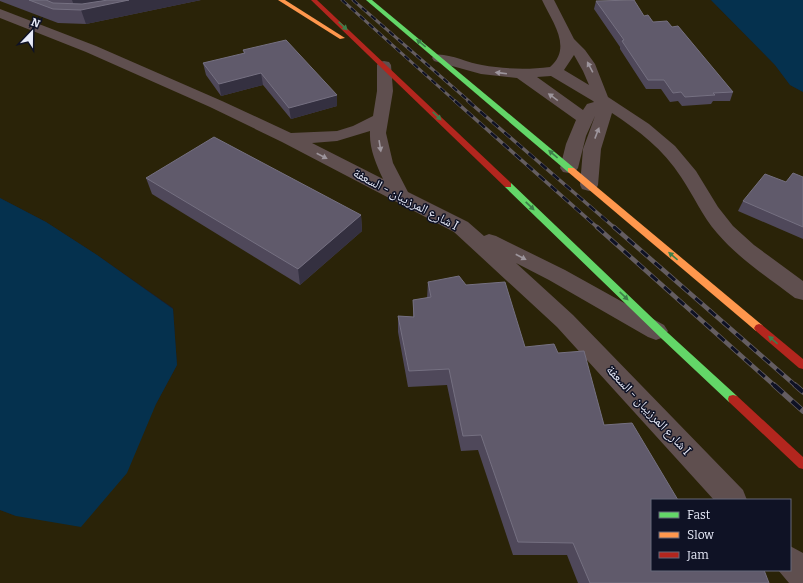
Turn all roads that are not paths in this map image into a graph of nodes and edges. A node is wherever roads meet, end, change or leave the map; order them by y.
1 (281, 0) edge
2 (314, 0) edge
3 (369, 0) edge
4 (385, 0) edge
5 (548, 0) edge
6 (0, 12) edge
7 (395, 22) junction
8 (568, 41) junction
9 (439, 58) junction
10 (380, 61) junction
11 (554, 71) junction
12 (522, 74) junction
13 (601, 100) junction
14 (380, 118) junction
15 (585, 119) junction
16 (288, 138) junction
17 (569, 168) junction
18 (589, 185) junction
19 (401, 196) junction
20 (461, 227) junction
21 (803, 292) edge
22 (665, 336) junction
23 (803, 365) edge
24 (803, 464) edge
25 (732, 499) edge
26 (791, 562) edge
27 (803, 575) edge

1 - 10 main road
2 -> 10 main road
3 - 7 main road
4 - 7 main road
5 - 8 street
6 - 16 street, شارع المرزيبان - السعفة I
9 -> 7 main road
8 - 11 street
13 -> 8 street
12 -> 9 street
17 -> 9 main road
10 - 14 street
10 -> 22 main road
11 - 12 street
11 - 13 street
15 -> 12 street
13 - 15 street
18 -> 13 street
13 - 21 street
14 - 16 street
14 -> 19 street
15 - 17 street
16 -> 19 street, شارع المرزيبان - السعفة I
17 - 18 main road
23 -> 18 main road
19 - 20 street, شارع المرزيبان - السعفة I
20 -> 22 street
20 - 25 street, شارع المرزيبان - السعفة I
22 - 24 main road
26 - 27 street

